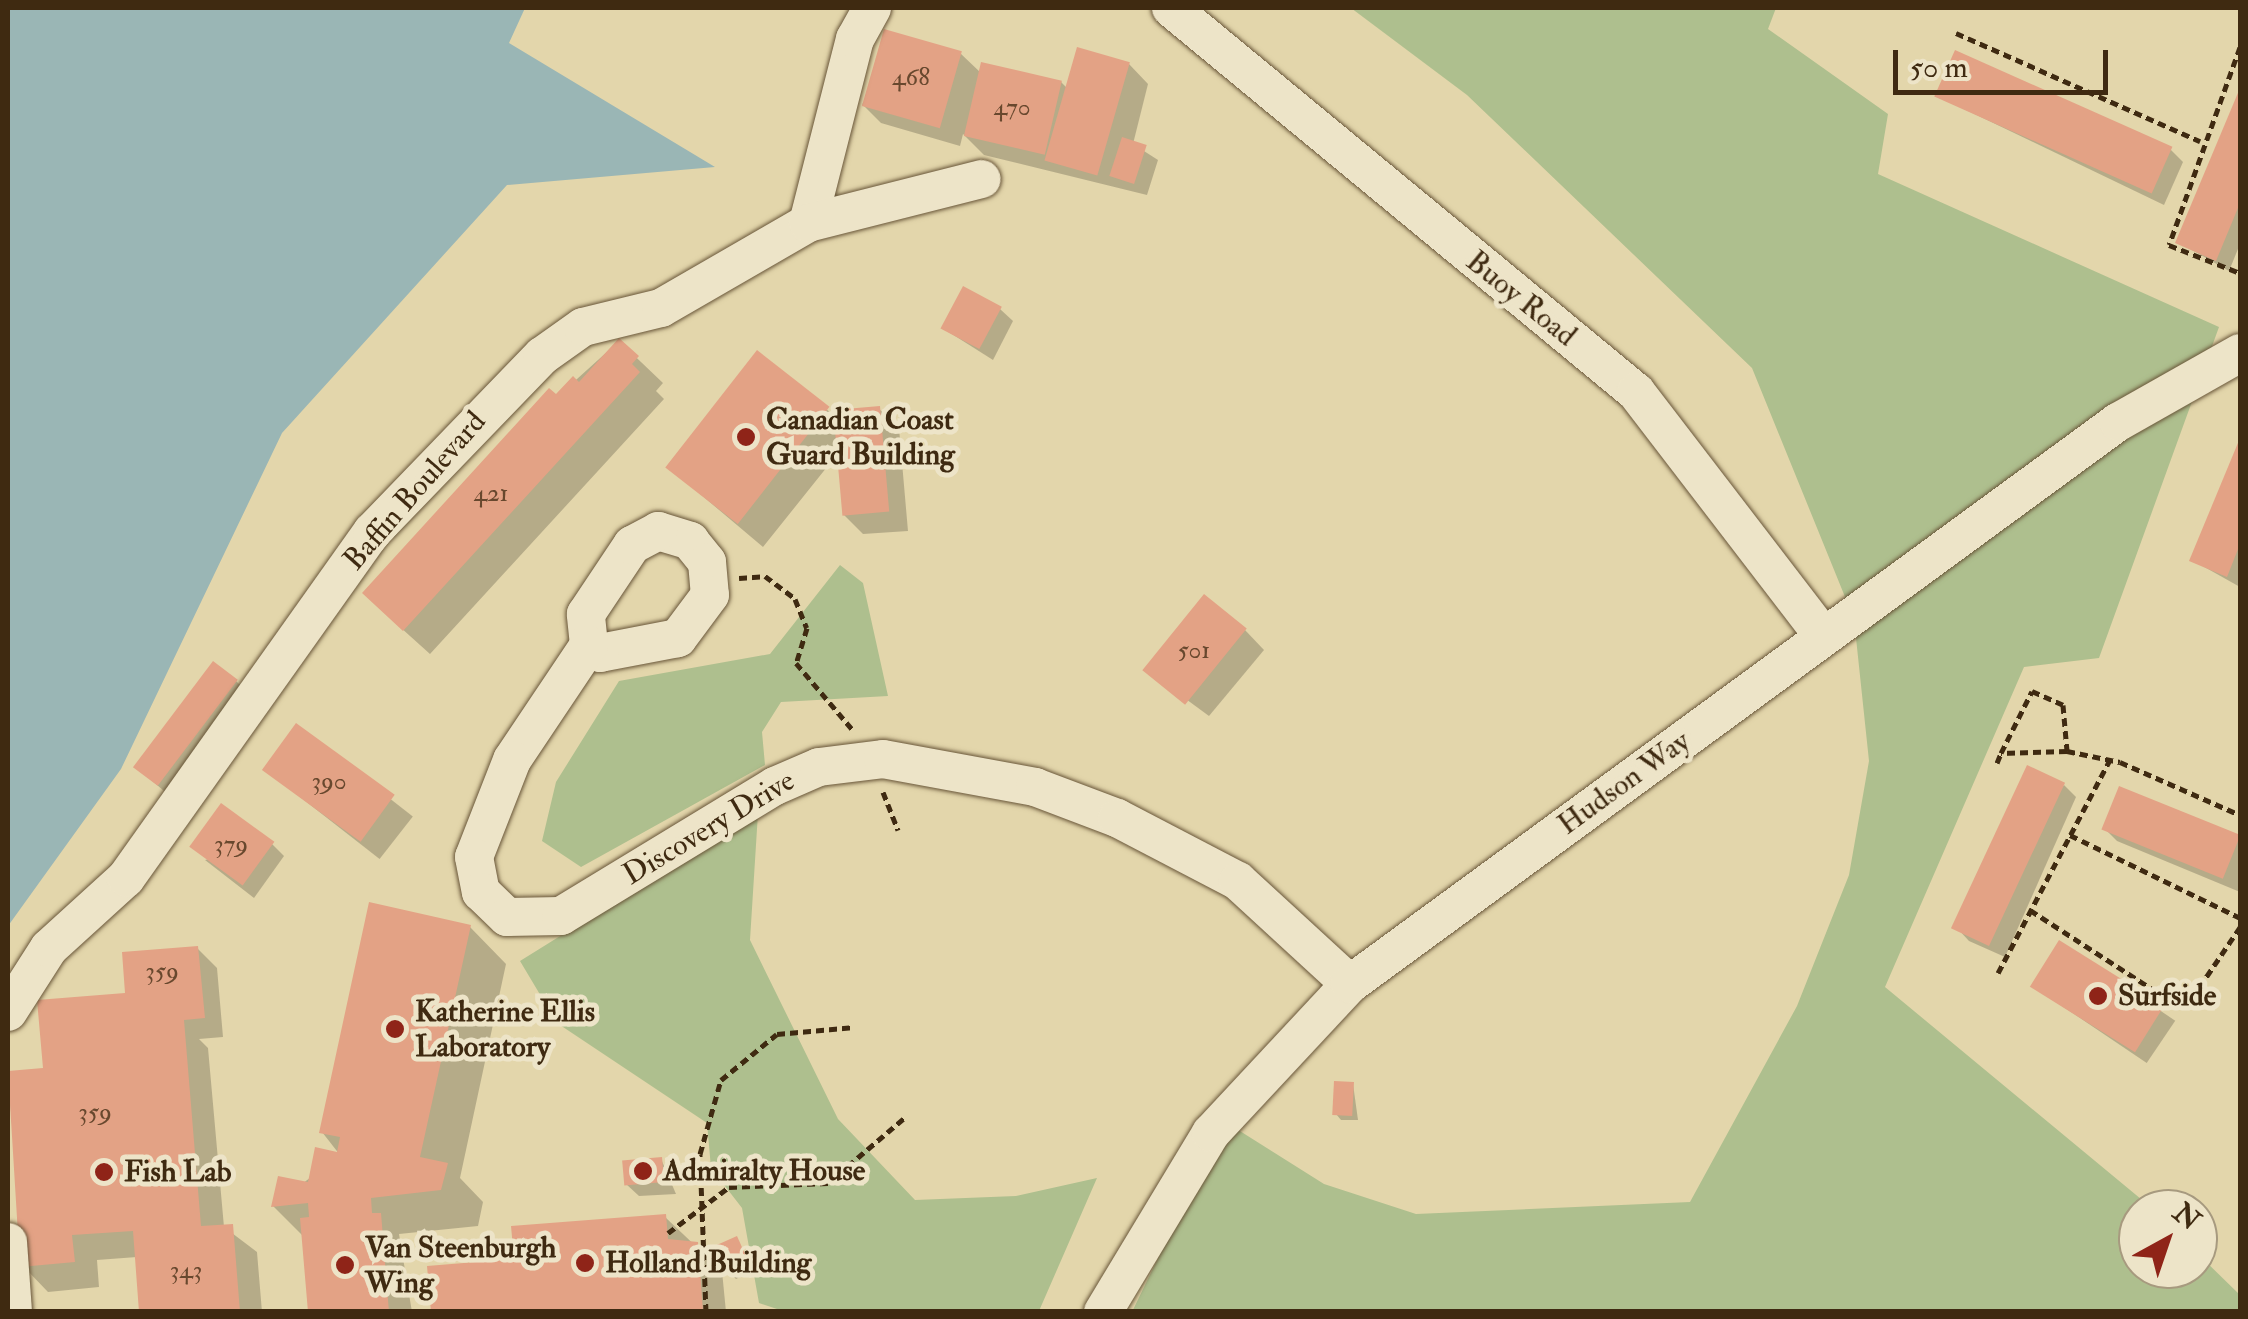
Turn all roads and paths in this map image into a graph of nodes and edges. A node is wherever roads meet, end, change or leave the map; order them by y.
1 (872, 8) edge
2 (1170, 8) edge
3 (1956, 33) dead end
4 (2240, 47) edge
5 (2200, 141) junction
6 (982, 179) dead end
7 (808, 223) junction
8 (2240, 272) edge
9 (2240, 353) edge
10 (711, 580) junction
11 (1823, 636) junction
12 (589, 646) junction
13 (2068, 751) junction
14 (2001, 753) junction
15 (870, 760) junction
16 (2110, 760) junction
17 (1997, 763) dead end
18 (2240, 815) edge
19 (898, 830) dead end
20 (2070, 836) junction
21 (2030, 910) junction
22 (2240, 918) edge
23 (2240, 927) edge
24 (1998, 973) dead end
25 (1350, 984) junction
26 (8, 1012) edge
27 (855, 1028) dead end
28 (904, 1118) dead end
29 (697, 1210) junction
30 (668, 1232) dead end
31 (8, 1242) edge
32 (13, 1312) edge
33 (706, 1312) edge
34 (1103, 1312) edge

1 - 7 street
2 - 11 street, Buoy Road
3 - 5 path
4 - 5 path
5 - 8 path
6 - 7 street, Baffin Boulevard
7 - 26 street, Baffin Boulevard
9 - 11 street, Hudson Way
10 - 12 street
10 - 12 street, Discovery Drive
10 - 15 path
11 - 25 street, Hudson Way
12 - 15 street, Discovery Drive
13 - 14 path
13 - 14 path
13 - 16 path
14 - 17 path
15 - 19 path
15 - 25 street, Discovery Drive
16 - 18 path
16 - 20 path
20 - 21 path
20 - 22 path
21 - 23 path
21 - 24 path
25 - 34 street, Hudson Way
27 - 29 path
28 - 29 path
29 - 30 path
29 - 33 path
31 - 32 street

